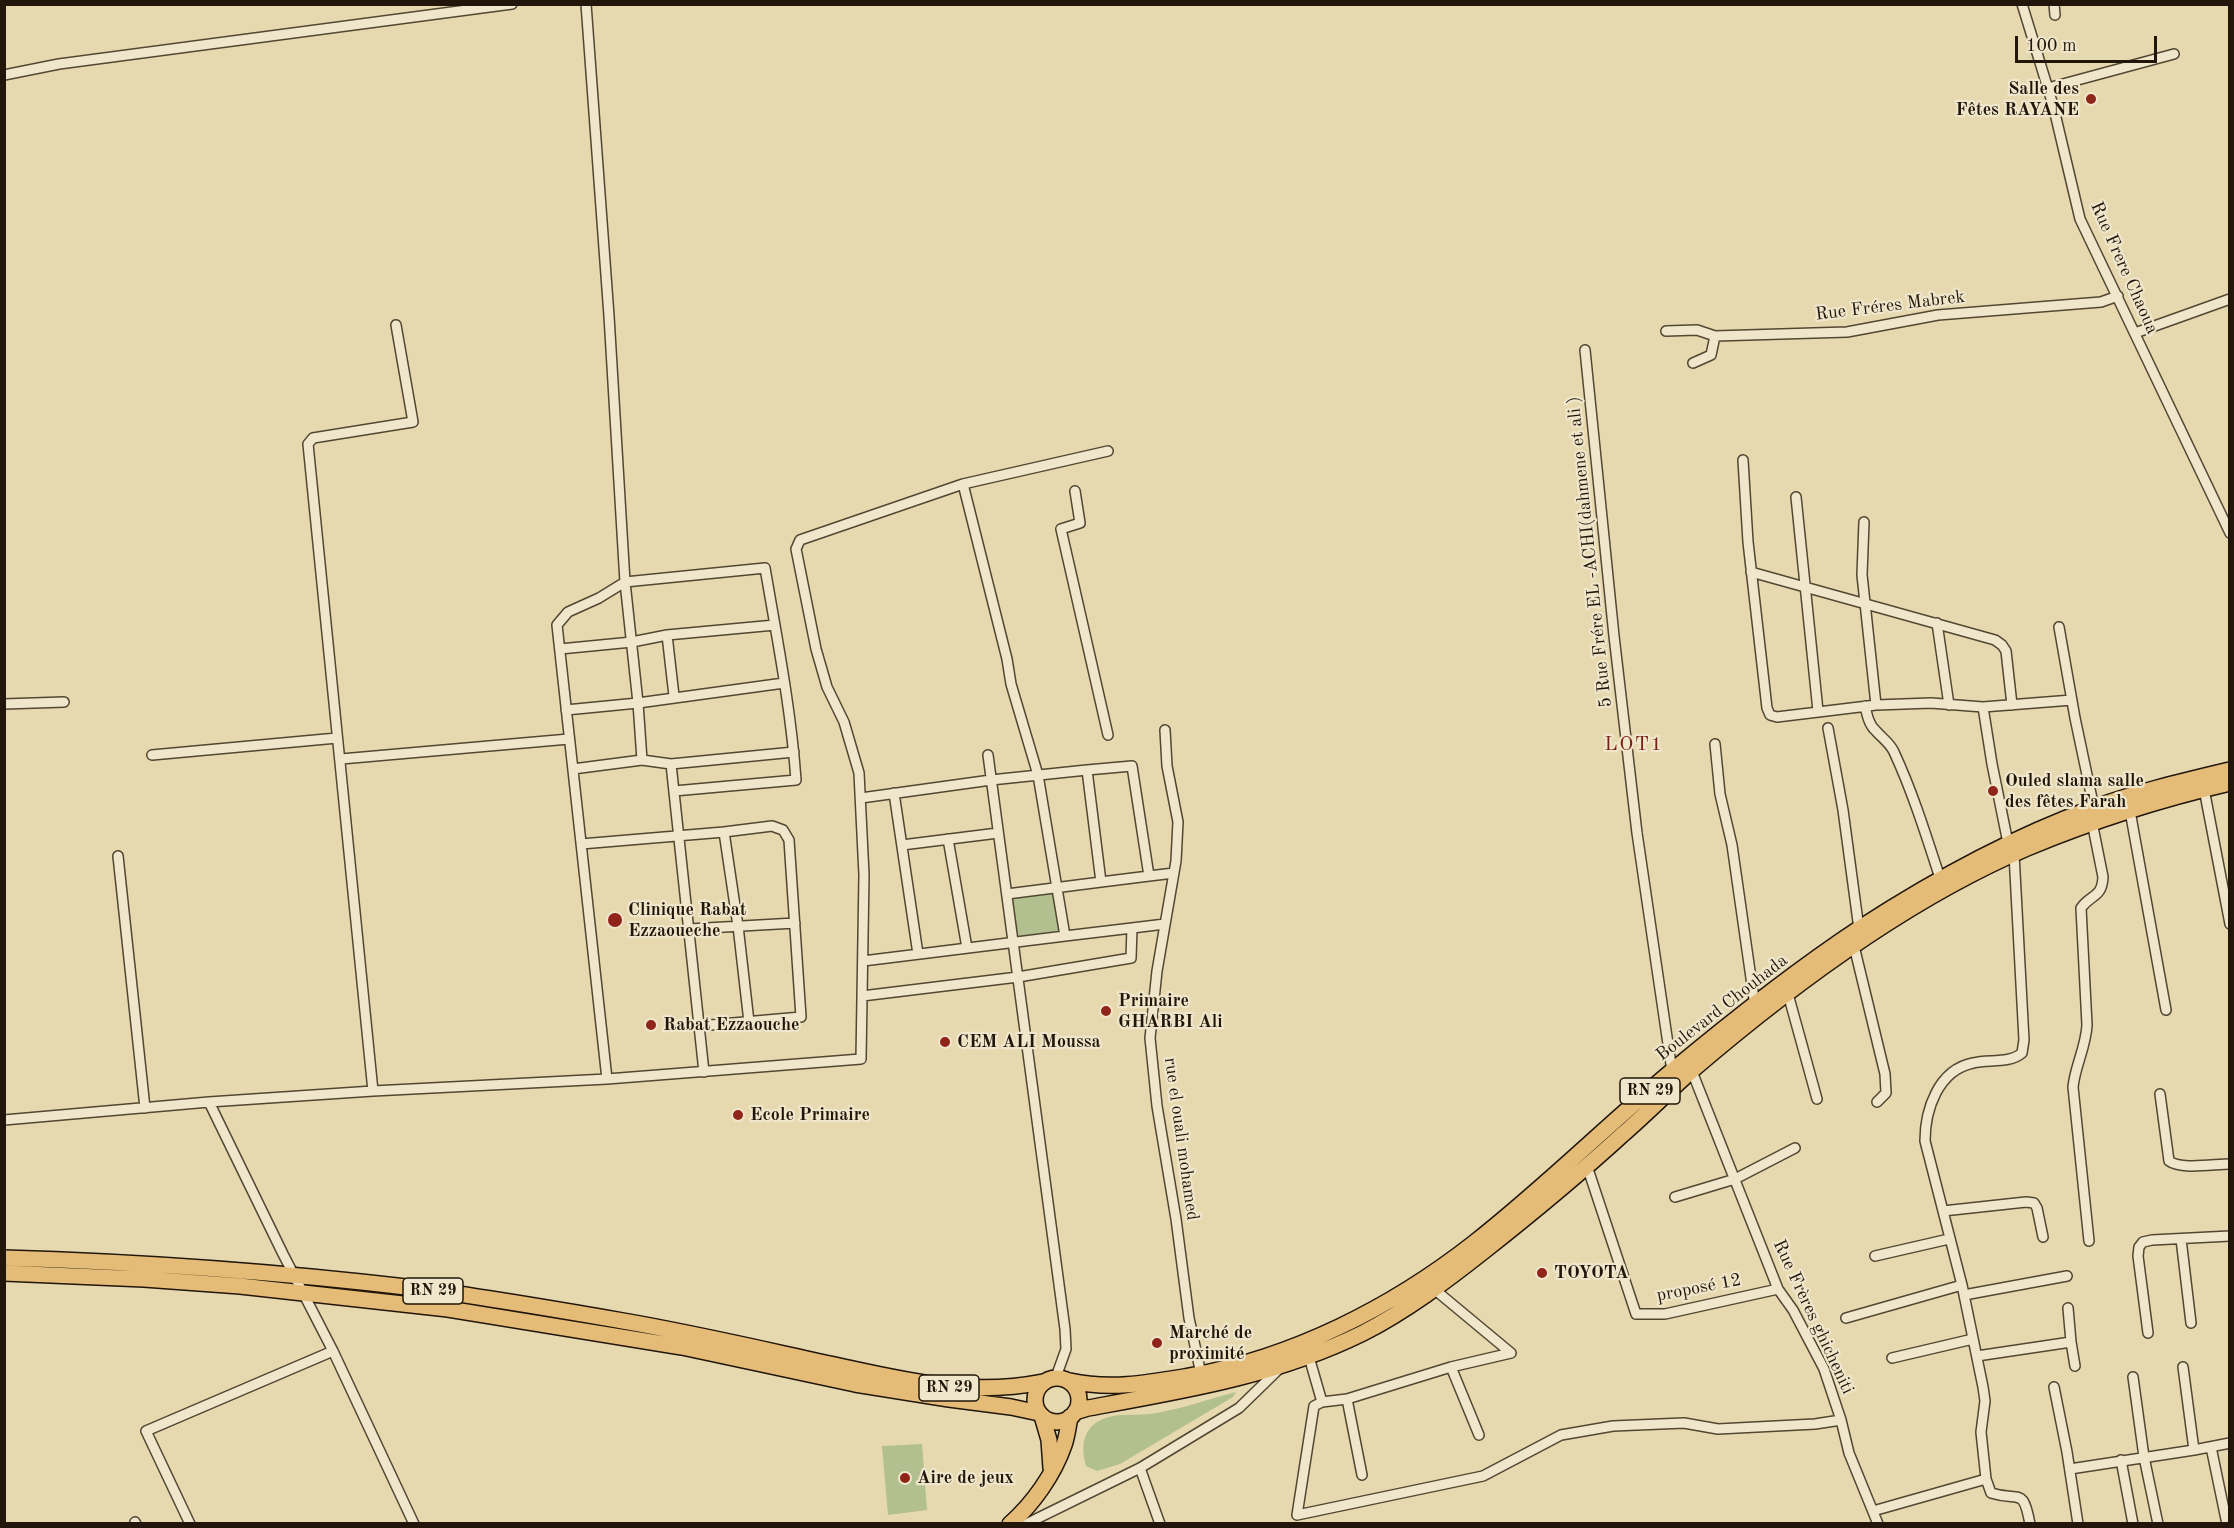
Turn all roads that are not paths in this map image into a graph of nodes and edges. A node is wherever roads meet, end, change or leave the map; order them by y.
1 (512, 4) edge
2 (586, 4) edge
3 (2022, 4) edge
4 (2054, 4) edge
5 (2055, 15) dead end
6 (2174, 54) dead end
7 (4, 75) edge
8 (2048, 88) junction
9 (2118, 296) junction
10 (2229, 300) edge
11 (396, 325) dead end
12 (1666, 331) dead end
13 (2135, 333) junction
14 (1715, 336) junction
15 (1585, 350) dead end
16 (1692, 363) dead end
17 (1108, 451) dead end
18 (1743, 460) dead end
19 (963, 484) junction
20 (1076, 490) dead end
21 (1796, 497) dead end
22 (1864, 522) dead end
23 (2229, 533) edge
24 (1751, 572) junction
25 (625, 582) junction
26 (1804, 586) junction
27 (1866, 603) junction
28 (1937, 623) junction
29 (775, 625) junction
30 (2059, 627) dead end
31 (667, 635) junction
32 (632, 642) junction
33 (560, 649) junction
34 (784, 683) junction
35 (674, 696) junction
36 (2072, 700) junction
37 (64, 702) dead end
38 (638, 703) junction
39 (4, 704) edge
40 (1876, 705) junction
41 (1949, 705) junction
42 (2012, 705) junction
43 (1865, 706) junction
44 (1983, 707) junction
45 (566, 710) junction
46 (1818, 711) junction
47 (1828, 728) dead end
48 (1165, 730) dead end
49 (1108, 735) dead end
50 (337, 738) junction
51 (569, 739) junction
52 (1715, 744) dead end
53 (794, 752) junction
54 (152, 755) dead end
55 (987, 755) dead end
56 (341, 759) junction
57 (642, 760) junction
58 (671, 764) junction
59 (573, 769) junction
60 (1087, 770) junction
61 (2229, 770) edge
62 (1038, 775) junction
63 (991, 780) junction
64 (2229, 783) edge
65 (2204, 789) junction
66 (674, 791) junction
67 (894, 793) junction
68 (861, 798) junction
69 (2130, 811) junction
70 (2093, 815) junction
71 (724, 832) junction
72 (998, 833) junction
73 (679, 835) junction
74 (948, 839) junction
75 (581, 844) junction
76 (902, 844) junction
77 (2011, 849) junction
78 (118, 856) dead end
79 (1174, 873) junction
80 (1149, 876) junction
81 (1940, 878) junction
82 (1101, 882) junction
83 (1055, 888) junction
84 (1007, 894) junction
85 (795, 923) junction
86 (1165, 924) junction
87 (2229, 924) edge
88 (738, 926) junction
89 (1132, 928) junction
90 (689, 929) junction
91 (1859, 929) junction
92 (1065, 936) junction
93 (1014, 942) junction
94 (1854, 946) junction
95 (967, 948) junction
96 (918, 954) junction
97 (863, 961) junction
98 (1018, 977) junction
99 (1788, 994) junction
100 (862, 996) junction
101 (1755, 1006) junction
102 (2166, 1010) dead end
103 (749, 1022) junction
104 (699, 1026) junction
105 (1689, 1066) junction
106 (1672, 1071) junction
107 (704, 1072) junction
108 (608, 1079) junction
109 (373, 1091) junction
110 (2160, 1094) dead end
111 (1817, 1099) dead end
112 (209, 1102) junction
113 (1877, 1102) dead end
114 (145, 1108) junction
115 (4, 1120) edge
116 (1795, 1148) dead end
117 (2229, 1164) edge
118 (1587, 1166) junction
119 (1735, 1179) junction
120 (1675, 1197) dead end
121 (1943, 1211) junction
122 (2229, 1236) edge
123 (2043, 1237) dead end
124 (1949, 1239) junction
125 (2181, 1239) junction
126 (2089, 1241) dead end
127 (1875, 1256) dead end
128 (4, 1258) edge
129 (4, 1273) edge
130 (293, 1275) junction
131 (2067, 1276) dead end
132 (1434, 1289) junction
133 (1778, 1289) junction
134 (1963, 1290) junction
135 (303, 1293) junction
136 (2068, 1308) dead end
137 (1846, 1318) dead end
138 (2191, 1323) dead end
139 (2148, 1333) dead end
140 (1973, 1339) junction
141 (2071, 1342) junction
142 (333, 1351) junction
143 (1310, 1356) junction
144 (1977, 1356) junction
145 (1893, 1358) dead end
146 (1282, 1365) junction
147 (2075, 1366) dead end
148 (1451, 1367) junction
149 (2183, 1367) dead end
150 (1201, 1374) junction
151 (2133, 1377) dead end
152 (1056, 1380) junction
153 (2054, 1387) dead end
154 (1347, 1399) junction
155 (1322, 1402) junction
156 (1040, 1414) junction
157 (1073, 1415) junction
158 (1841, 1420) junction
159 (1479, 1436) dead end
160 (2229, 1443) edge
161 (2211, 1447) junction
162 (2194, 1450) junction
163 (2144, 1457) junction
164 (2121, 1460) junction
165 (1140, 1468) junction
166 (2070, 1469) junction
167 (1051, 1474) junction
168 (1362, 1475) dead end
169 (1986, 1479) junction
170 (1873, 1511) junction
171 (190, 1524) edge
172 (414, 1524) edge
173 (1010, 1524) edge
174 (1026, 1524) edge
175 (1160, 1524) edge
176 (1878, 1524) edge
177 (2030, 1524) edge
178 (2078, 1524) edge
179 (2133, 1524) edge
180 (2158, 1524) edge
181 (2227, 1524) edge

1 - 7 street
2 - 25 street
3 - 8 street, Rue Frere Chaoua
4 - 5 street
6 - 8 street
8 - 9 street, Rue Frere Chaoua
9 - 13 street, Rue Frere Chaoua
9 - 14 street, Rue Fréres Mabrek
10 - 13 street
11 - 50 street
12 - 14 street, Rue Fréres Mabrek
13 - 23 street, Rue Frere Chaoua
14 - 16 street
15 - 106 street, 5 Rue Frére EL -ACHI(dahmene et ali )
17 - 19 street
18 - 24 street
19 - 62 street
19 - 68 street
20 - 49 street
21 - 26 street
22 - 27 street
24 - 26 street
24 - 46 street
25 - 29 street
25 - 32 street
25 - 33 street
26 - 27 street
26 - 46 street
27 - 28 street
27 - 40 street
28 - 41 street
28 - 42 street
29 - 31 street
29 - 34 street
30 - 36 street
31 - 32 street
31 - 35 street
32 - 33 street
32 - 38 street
33 - 45 street
34 - 35 street
34 - 53 street
35 - 38 street
36 - 42 street
36 - 70 street
37 - 39 street
38 - 45 street
38 - 57 street
40 - 41 street
40 - 43 street
41 - 44 street
42 - 44 street
43 - 46 street
43 - 81 street
44 - 77 street
45 - 51 street
47 - 91 street
48 - 79 street, rue el ouali mohamed
50 - 54 street
50 - 56 street
51 - 56 street
51 - 59 street
52 - 101 street
53 - 58 street
53 - 66 street
55 - 63 street
56 - 109 street
57 - 58 street
57 - 59 street
58 - 66 street
59 - 75 street
60 - 62 street
60 - 80 street
60 - 82 street
61 - 70 main road, RN 29
62 - 63 street
62 - 83 street
63 - 67 street
63 - 72 street
64 - 65 main road, RN 29
65 - 69 main road, RN 29
65 - 87 street
66 - 73 street
67 - 68 street
67 - 76 street
68 - 97 street
69 - 70 main road, RN 29
69 - 102 street
70 - 77 main road, RN 29
70 - 126 street
71 - 73 street
71 - 85 street
71 - 88 street
72 - 74 street
72 - 84 street
73 - 75 street
73 - 90 street
74 - 76 street
74 - 95 street
75 - 108 street
76 - 96 street
77 - 81 main road, Boulevard Chouhada / RN 29
77 - 94 main road, RN 29
77 - 121 street
78 - 114 street
79 - 80 street
79 - 86 street, rue el ouali mohamed
80 - 82 street
81 - 91 main road, Boulevard Chouhada / RN 29
82 - 83 street
83 - 84 street
83 - 92 street
84 - 93 street
85 - 88 street
85 - 103 street
86 - 89 street
86 - 150 street, rue el ouali mohamed
88 - 90 street
88 - 103 street
89 - 92 street
89 - 98 street
90 - 104 street
91 - 101 main road, Boulevard Chouhada / RN 29
92 - 93 street
93 - 95 street
93 - 98 street
94 - 99 main road, RN 29
94 - 113 street
95 - 96 street
96 - 97 street
97 - 100 street
98 - 100 street
98 - 152 street
99 - 105 main road, RN 29
99 - 111 street
100 - 107 street
101 - 105 main road, Boulevard Chouhada / RN 29
103 - 104 street
104 - 107 street
105 - 106 main road, Boulevard Chouhada / RN 29
105 - 118 main road, RN 29
105 - 119 street, Rue Frères ghicheniti
106 - 150 main road, Boulevard Chouhada / RN 29
107 - 108 street
108 - 109 street
109 - 112 street
110 - 117 street
112 - 114 street
112 - 130 street
114 - 115 street
116 - 119 street
118 - 132 main road, RN 29
118 - 133 street, proposé 12
119 - 120 street
119 - 133 street, Rue Frères ghicheniti
121 - 123 street
121 - 124 street
122 - 125 street
124 - 127 street
124 - 134 street
125 - 138 street
125 - 139 street
128 - 130 main road, RN 29
129 - 135 main road, RN 29
130 - 135 street
130 - 152 main road, RN 29
131 - 134 street
132 - 143 main road, RN 29
132 - 148 street
133 - 158 street, Rue Frères ghicheniti
134 - 137 street
134 - 140 street
135 - 142 street
135 - 156 main road, RN 29
136 - 141 street
140 - 144 street
140 - 145 street
141 - 144 street
141 - 147 street
142 - 171 street
142 - 172 street
143 - 146 main road, RN 29
143 - 155 street
144 - 169 street
146 - 157 main road, RN 29
146 - 165 street
148 - 154 street
148 - 159 street
149 - 162 street
150 - 152 main road, Boulevard Chouhada / RN 29
151 - 163 street
152 - 156 main road
152 - 157 main road
153 - 166 street
154 - 155 street
154 - 168 street
155 - 158 street
156 - 157 main road
156 - 167 main road
157 - 167 main road
158 - 170 street, Rue Frères ghicheniti
160 - 161 street
161 - 162 street
161 - 181 street
162 - 163 street
163 - 164 street
163 - 180 street
164 - 166 street
164 - 179 street
165 - 174 street
165 - 175 street
166 - 178 street
167 - 173 main road
169 - 170 street
169 - 177 street
170 - 176 street, Rue Frères ghicheniti

